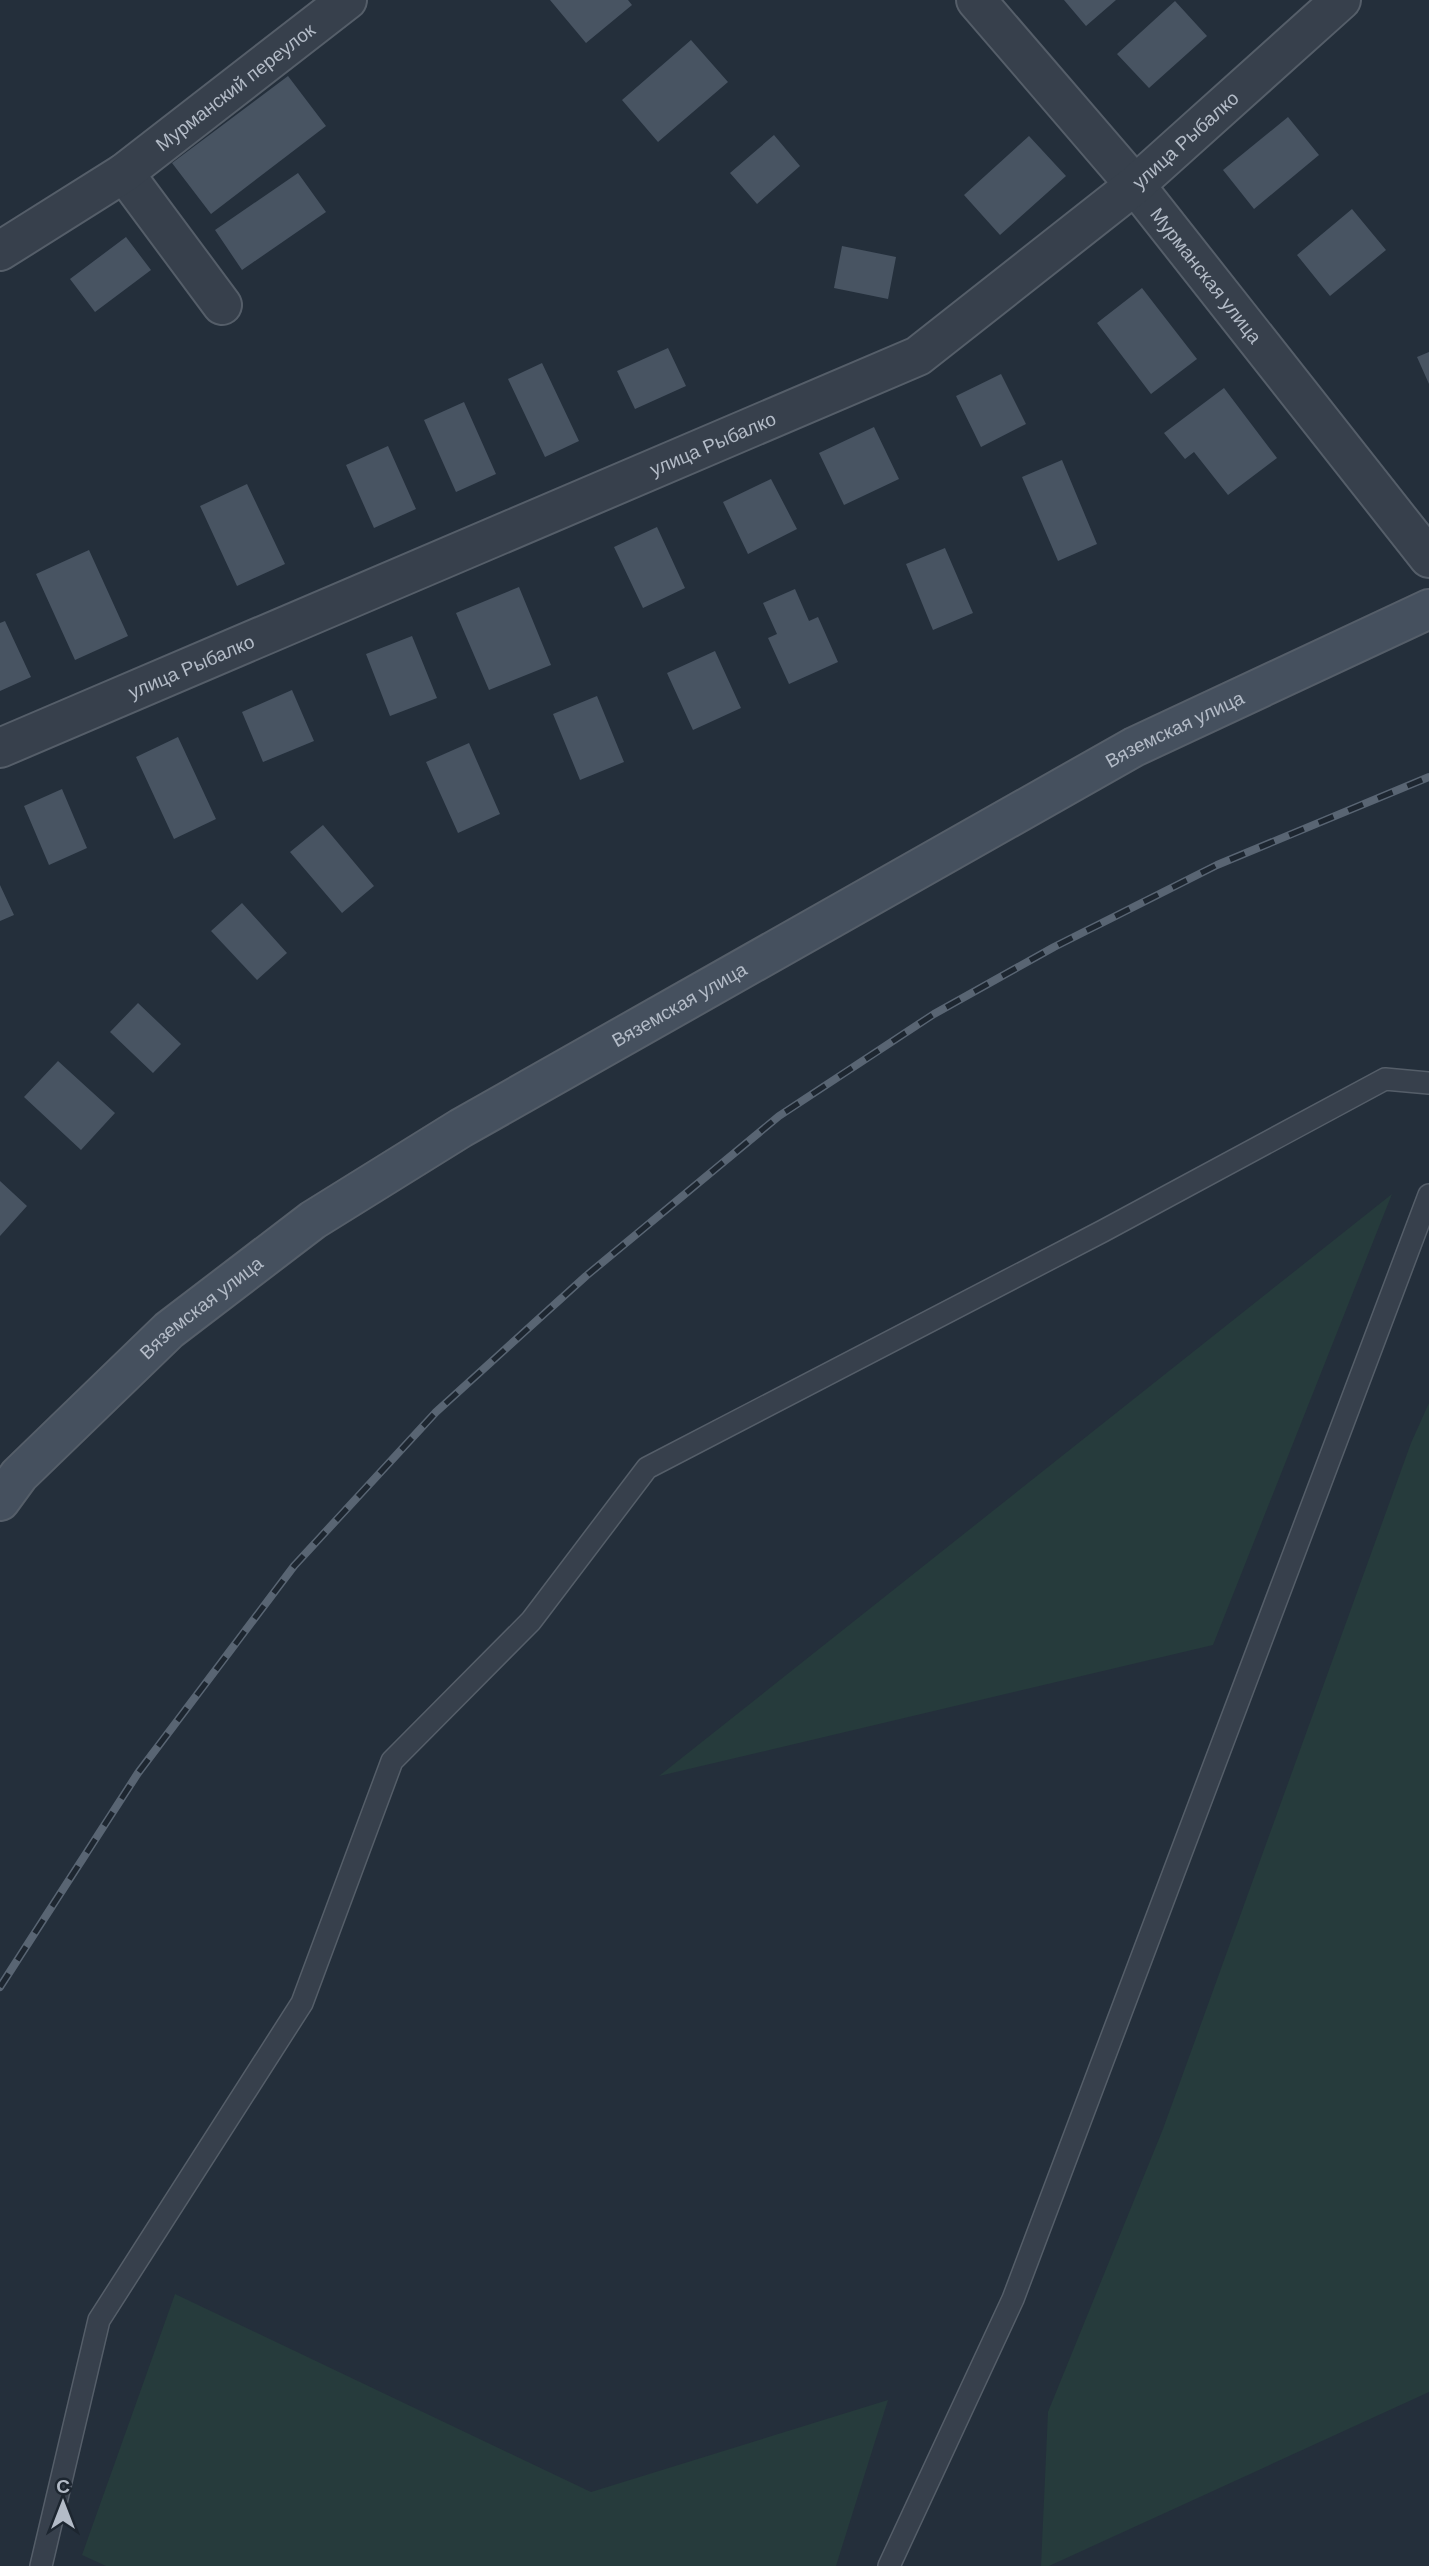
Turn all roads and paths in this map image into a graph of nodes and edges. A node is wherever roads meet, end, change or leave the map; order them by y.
1 (347, 0) edge
2 (976, 0) edge
3 (1341, 0) edge
4 (124, 173) junction
5 (1135, 185) junction
6 (0, 251) edge
7 (222, 305) dead end
8 (1429, 558) edge
9 (1429, 609) edge
10 (0, 748) edge
11 (1429, 1083) edge
12 (1429, 1195) edge
13 (0, 1501) edge
14 (41, 2566) edge
15 (889, 2566) edge

1 - 4 street, Мурманский переулок
2 - 5 street, Мурманская улица
3 - 5 street, улица Рыбалко
4 - 6 street, Мурманский переулок
4 - 7 street
5 - 8 street, Мурманская улица
5 - 10 street, улица Рыбалко
9 - 13 main road, Вяземская улица
11 - 14 lane
12 - 15 lane

